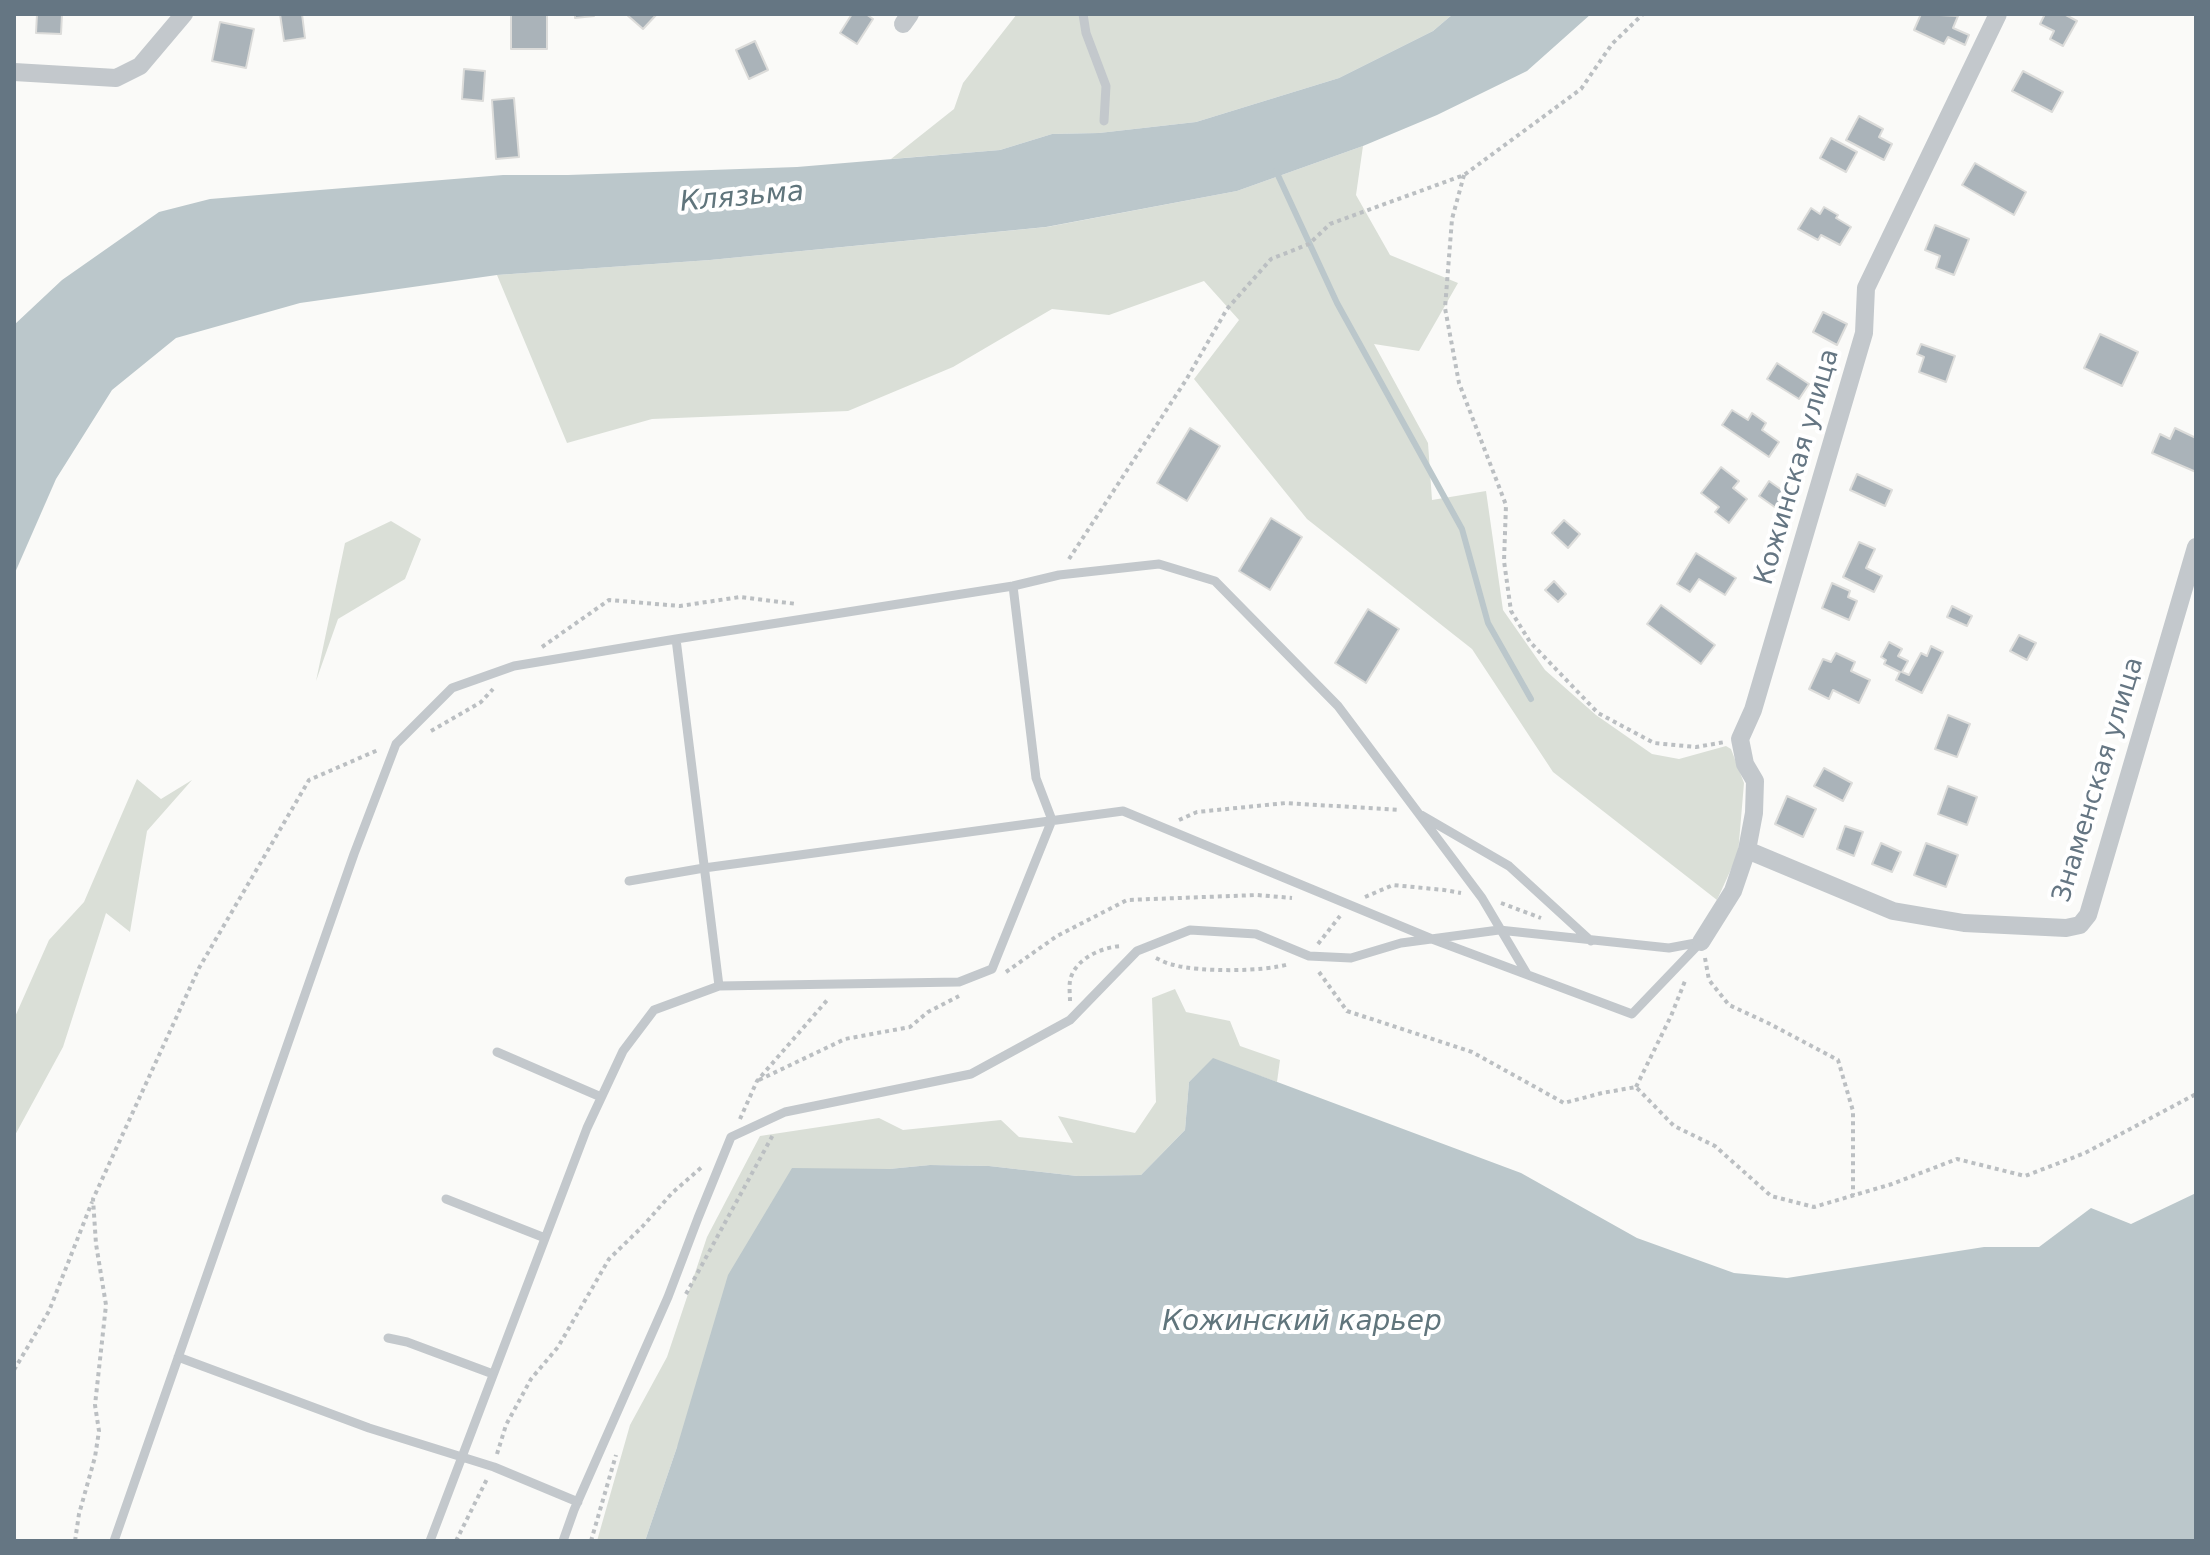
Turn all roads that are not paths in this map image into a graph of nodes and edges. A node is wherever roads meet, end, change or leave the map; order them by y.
1 (184, 14) edge
2 (1083, 14) edge
3 (1998, 14) edge
4 (14, 72) edge
5 (1104, 121) dead end
6 (2196, 547) edge
7 (1013, 586) junction
8 (676, 639) junction
9 (1415, 811) junction
10 (1052, 820) junction
11 (1747, 850) junction
12 (704, 868) junction
13 (629, 881) dead end
14 (1499, 930) junction
15 (1432, 939) junction
16 (1591, 941) junction
17 (1701, 942) junction
18 (1527, 974) junction
19 (719, 986) junction
20 (497, 1052) dead end
21 (601, 1097) junction
22 (446, 1199) dead end
23 (545, 1238) junction
24 (388, 1338) dead end
25 (178, 1357) junction
26 (493, 1374) junction
27 (461, 1457) junction
28 (578, 1502) junction
29 (114, 1541) edge
30 (430, 1541) edge
31 (563, 1541) edge

1 - 4 street
2 - 5 lane
3 - 11 street, Кожинская улица
6 - 11 street, Знаменская улица
7 - 8 lane
7 - 9 lane
7 - 10 lane
8 - 12 lane
8 - 25 lane
9 - 14 lane
9 - 16 lane
10 - 12 lane
10 - 15 lane
10 - 19 lane
11 - 17 street
12 - 13 lane
12 - 19 lane
14 - 15 lane
14 - 16 lane
14 - 18 lane
15 - 18 lane
15 - 28 lane
16 - 17 lane
17 - 18 lane
19 - 21 lane
20 - 21 lane
21 - 23 lane
22 - 23 lane
23 - 26 lane
24 - 26 lane
25 - 27 lane
25 - 29 lane
26 - 27 lane
27 - 28 lane
27 - 30 lane
28 - 31 lane

